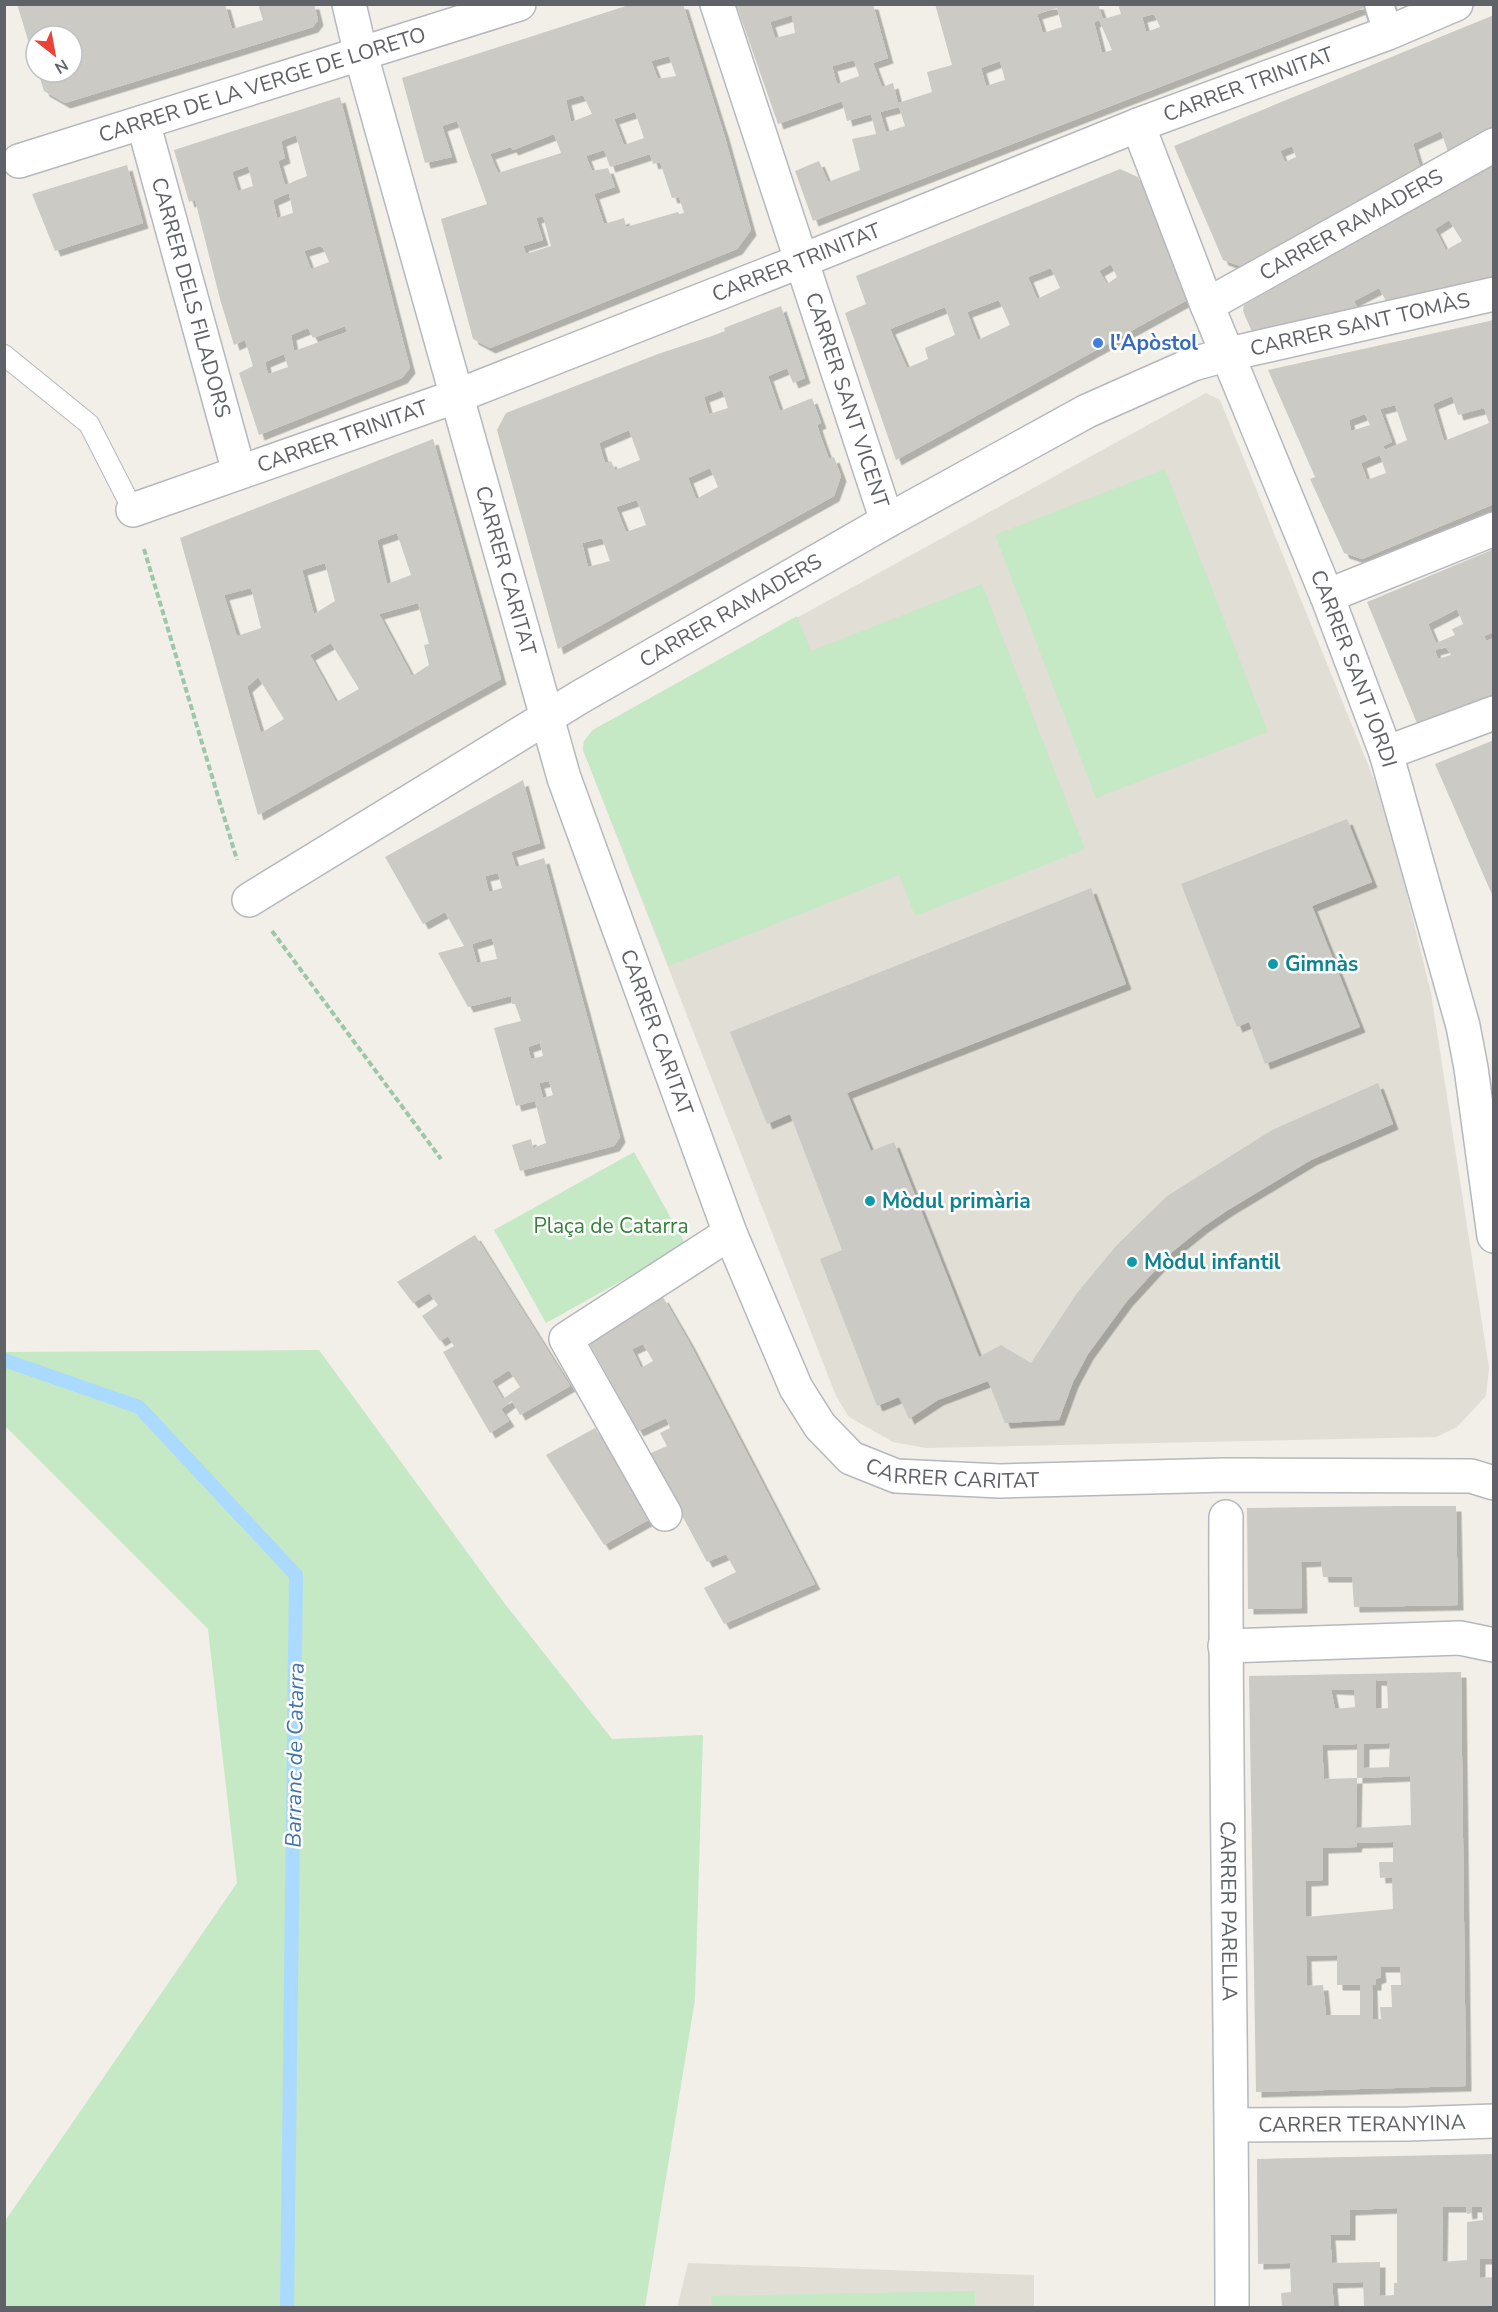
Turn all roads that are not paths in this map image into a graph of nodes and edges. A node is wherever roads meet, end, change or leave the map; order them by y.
1 (349, 4) edge
2 (519, 4) edge
3 (717, 4) edge
4 (1456, 4) edge
5 (1384, 19) edge
6 (361, 55) junction
7 (143, 122) junction
8 (1138, 125) junction
9 (1494, 145) edge
10 (12, 163) edge
11 (801, 261) junction
12 (1494, 294) edge
13 (1208, 305) junction
14 (1229, 354) junction
15 (4, 355) edge
16 (457, 396) junction
17 (239, 472) junction
18 (133, 510) joint
19 (887, 521) junction
20 (1494, 529) edge
21 (1327, 596) junction
22 (1494, 713) edge
23 (548, 716) junction
24 (1386, 753) junction
25 (249, 900) dead end
26 (1482, 1064) edge
27 (730, 1233) junction
28 (1494, 1236) edge
29 (1494, 1457) edge
30 (1450, 1476) junction
31 (1494, 1483) edge
32 (665, 1514) dead end
33 (1226, 1517) dead end
34 (1494, 1645) edge
35 (1226, 1646) junction
36 (1494, 2121) edge
37 (1232, 2125) junction
38 (1232, 2307) edge

1 - 6 street, CARRER CARITAT
2 - 6 street, CARRER DE LA VERGE DE LORETO
3 - 11 street, CARRER SANT VICENT
4 - 5 street, CARRER TRINITAT
5 - 8 street, CARRER TRINITAT
6 - 7 street, CARRER DE LA VERGE DE LORETO
6 - 16 street, CARRER CARITAT
7 - 10 street, CARRER DE LA VERGE DE LORETO
7 - 17 street, CARRER DELS FILADORS
8 - 11 street, CARRER TRINITAT
8 - 13 street, CARRER SANT JORDI
9 - 13 street, CARRER RAMADERS
11 - 16 street, CARRER TRINITAT
11 - 19 street, CARRER SANT VICENT
12 - 14 street, CARRER SANT TOMÀS
13 - 14 street, CARRER SANT JORDI
14 - 19 street, CARRER RAMADERS
14 - 21 street, CARRER SANT JORDI
15 - 18 lane
16 - 17 street, CARRER TRINITAT
16 - 23 street, CARRER CARITAT
17 - 18 street, CARRER TRINITAT
19 - 23 street, CARRER RAMADERS
20 - 21 street
21 - 24 street, CARRER SANT JORDI
22 - 24 street
23 - 25 street, CARRER RAMADERS
23 - 27 street, CARRER CARITAT
24 - 26 street, CARRER SANT JORDI
26 - 28 street, CARRER SANT JORDI
27 - 30 street, CARRER CARITAT
27 - 32 street
29 - 30 street, CARRER CARITAT
30 - 31 street, CARRER CARITAT
33 - 35 street, CARRER PARELLA
34 - 35 street
35 - 37 street, CARRER PARELLA
36 - 37 street, CARRER TERANYINA
37 - 38 street, CARRER PARELLA

